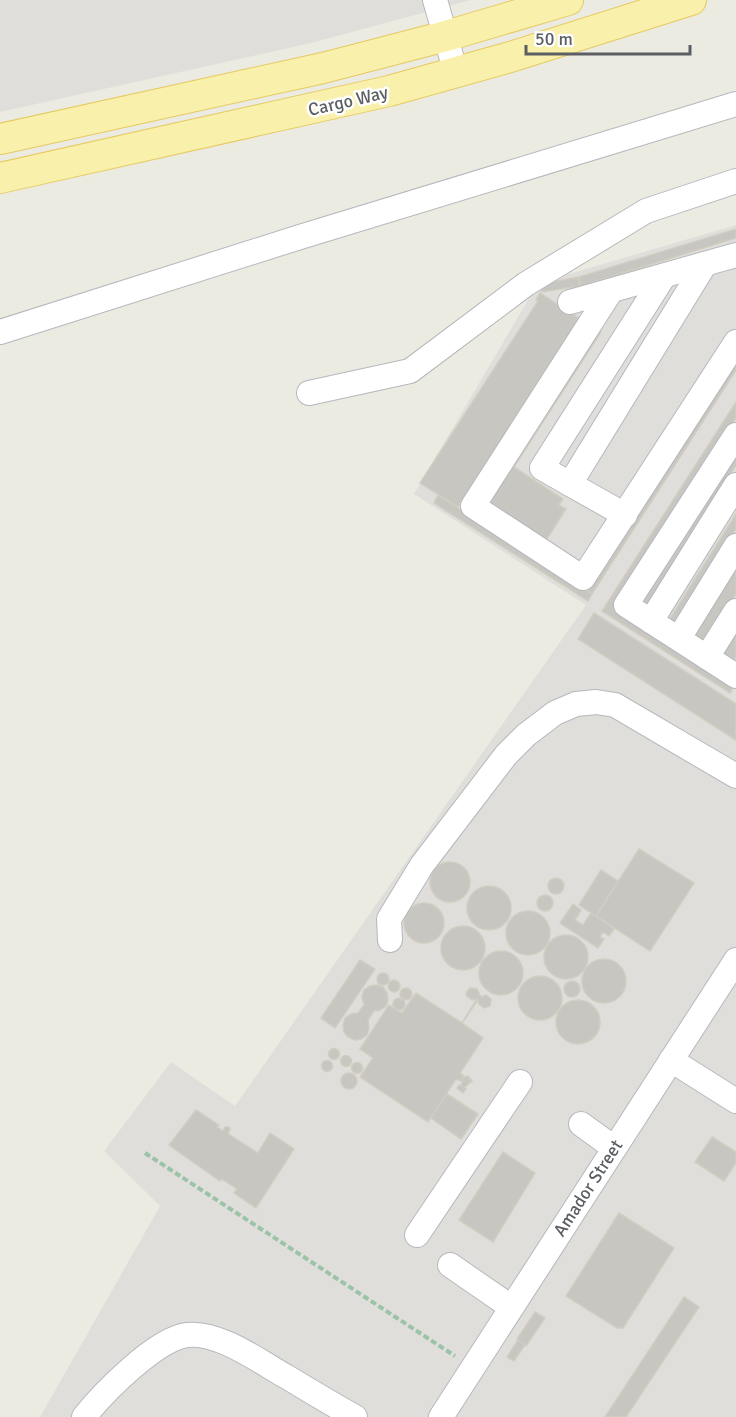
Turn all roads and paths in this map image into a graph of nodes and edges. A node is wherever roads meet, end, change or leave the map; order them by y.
1 (435, 0) edge
2 (568, 0) edge
3 (691, 0) edge
4 (446, 36) junction
5 (456, 73) junction
6 (736, 104) edge
7 (0, 140) edge
8 (0, 178) edge
9 (736, 181) edge
10 (736, 255) edge
11 (705, 264) junction
12 (664, 276) junction
13 (611, 291) junction
14 (570, 302) dead end
15 (0, 332) edge
16 (736, 342) edge
17 (309, 393) dead end
18 (736, 435) edge
19 (570, 484) junction
20 (736, 485) edge
21 (625, 515) junction
22 (736, 546) edge
23 (736, 611) edge
24 (651, 621) junction
25 (679, 638) junction
26 (707, 657) junction
27 (736, 676) edge
28 (736, 776) edge
29 (390, 940) dead end
30 (736, 960) edge
31 (671, 1060) junction
32 (520, 1082) dead end
33 (736, 1101) edge
34 (581, 1124) dead end
35 (614, 1148) junction
36 (145, 1153) dead end
37 (417, 1235) dead end
38 (450, 1264) dead end
39 (511, 1308) junction
40 (473, 1367) junction
41 (84, 1417) edge
42 (355, 1417) edge
43 (441, 1417) edge

1 - 4 street
2 - 4 main road, Cargo Way
3 - 5 main road, Cargo Way
4 - 5 street
4 - 7 main road, Cargo Way
5 - 8 main road, Cargo Way
6 - 15 street
9 - 17 street
10 - 11 street
11 - 12 street
11 - 19 street
12 - 13 street
12 - 19 street
13 - 14 street
13 - 21 street
16 - 21 street
18 - 24 street
19 - 21 street
20 - 24 street
22 - 25 street
23 - 26 street
24 - 25 street
25 - 26 street
26 - 27 street
28 - 29 street
30 - 31 street, Amador Street
31 - 33 street
31 - 35 street, Amador Street
32 - 37 street
34 - 35 street
35 - 39 street, Amador Street
36 - 40 path
38 - 39 street
39 - 40 street, Amador Street
40 - 43 street, Amador Street
41 - 42 street

